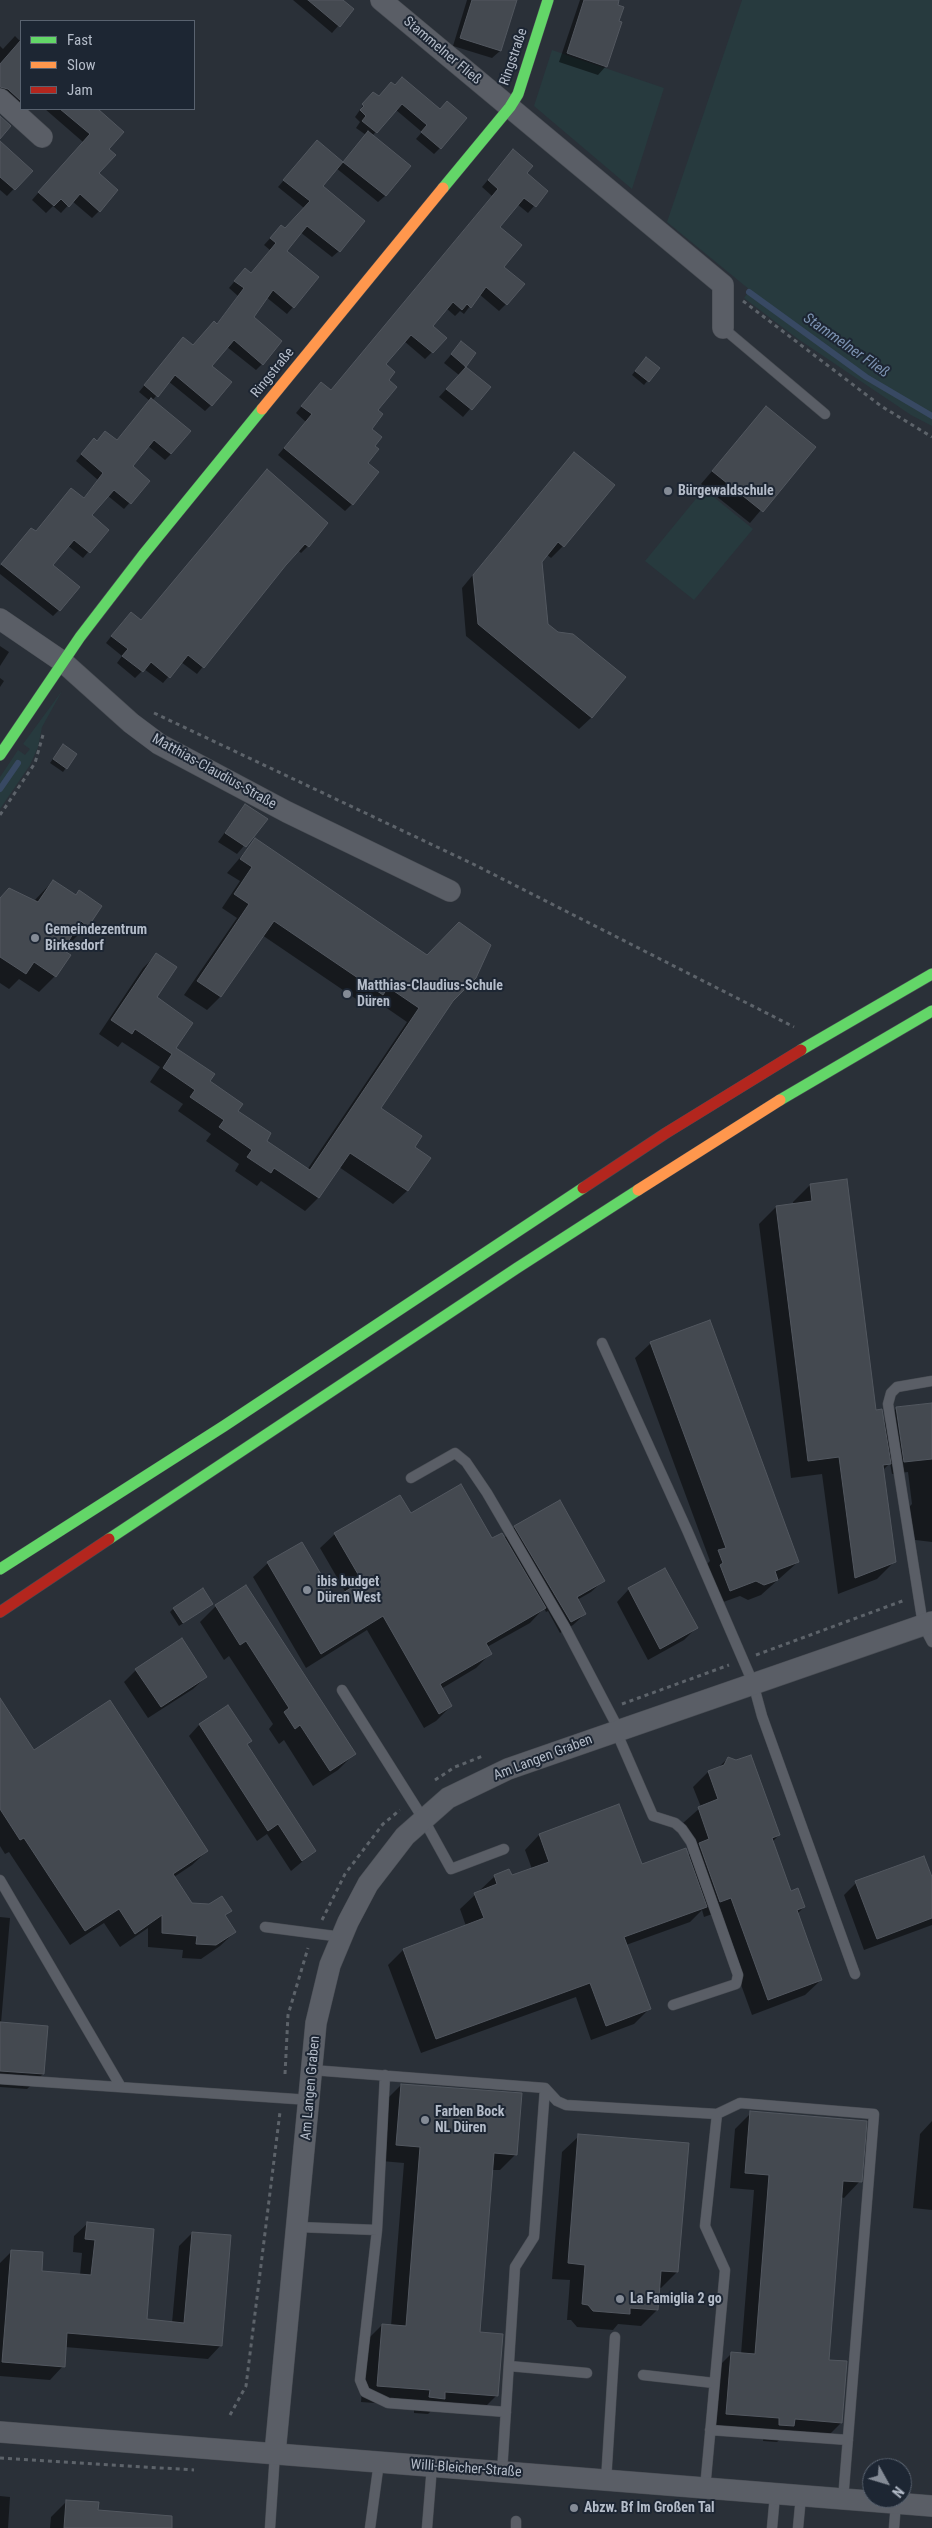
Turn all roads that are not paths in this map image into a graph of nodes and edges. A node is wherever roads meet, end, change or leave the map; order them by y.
1 (381, 0) edge
2 (548, 0) edge
3 (0, 99) edge
4 (510, 107) junction
5 (42, 137) dead end
6 (723, 328) joint
7 (825, 414) dead end
8 (0, 618) edge
9 (63, 662) junction
10 (0, 755) edge
11 (450, 891) dead end
12 (932, 974) edge
13 (932, 1012) edge
14 (602, 1343) dead end
15 (932, 1381) edge
16 (411, 1478) dead end
17 (0, 1569) edge
18 (0, 1612) edge
19 (929, 1630) edge
20 (753, 1683) junction
21 (342, 1690) dead end
22 (617, 1731) junction
23 (424, 1820) junction
24 (504, 1849) dead end
25 (0, 1880) edge
26 (265, 1926) dead end
27 (342, 1937) junction
28 (855, 1974) dead end
29 (673, 2005) dead end
30 (312, 2070) junction
31 (386, 2075) junction
32 (0, 2079) edge
33 (121, 2087) junction
34 (545, 2088) junction
35 (310, 2100) junction
36 (717, 2114) junction
37 (298, 2227) junction
38 (377, 2230) junction
39 (615, 2337) dead end
40 (509, 2366) junction
41 (587, 2372) dead end
42 (643, 2375) dead end
43 (714, 2383) junction
44 (506, 2412) junction
45 (710, 2430) junction
46 (0, 2432) edge
47 (848, 2440) junction
48 (276, 2453) junction
49 (379, 2462) junction
50 (432, 2466) junction
51 (502, 2472) junction
52 (606, 2481) junction
53 (705, 2489) junction
54 (775, 2495) junction
55 (801, 2496) junction
56 (843, 2500) junction
57 (862, 2501) edge
58 (912, 2504) edge
59 (932, 2506) edge
60 (896, 2508) edge
61 (270, 2528) edge
62 (370, 2528) edge
63 (427, 2528) edge
64 (772, 2528) edge
65 (798, 2528) edge
66 (894, 2528) edge

1 - 4 street, Stammelner Fließ
2 - 4 main road, Ringstraße
3 - 5 street
4 - 6 street, Stammelner Fließ
4 - 9 main road, Ringstraße
6 - 7 lane
8 - 9 street, Matthias-Claudius-Straße
9 - 10 main road, Ringstraße
9 - 11 street, Matthias-Claudius-Straße
12 - 17 main road
13 - 18 main road
14 - 20 lane
15 - 19 lane
16 - 22 lane
19 - 20 street, Am Langen Graben
20 - 22 street, Am Langen Graben
20 - 28 lane
21 - 23 lane
22 - 23 street, Am Langen Graben
22 - 29 lane
23 - 24 lane
23 - 27 street, Am Langen Graben
25 - 33 lane
26 - 27 lane
27 - 30 street, Am Langen Graben
30 - 31 lane
30 - 35 street, Am Langen Graben
31 - 34 lane
31 - 38 lane
32 - 33 lane
33 - 35 lane
34 - 36 lane
34 - 40 lane
35 - 37 street, Am Langen Graben
36 - 43 lane
36 - 47 lane
37 - 38 lane
37 - 48 street, Am Langen Graben
38 - 44 lane
39 - 52 lane
40 - 41 lane
40 - 44 lane
42 - 43 lane
43 - 45 lane
44 - 51 lane
45 - 47 lane
45 - 53 lane
46 - 48 street, Willi-Bleicher-Straße
47 - 56 lane
48 - 49 street, Willi-Bleicher-Straße
48 - 61 lane
49 - 50 street, Willi-Bleicher-Straße
49 - 62 lane
50 - 51 street, Willi-Bleicher-Straße
50 - 63 lane
51 - 52 street, Willi-Bleicher-Straße
52 - 53 street, Willi-Bleicher-Straße
53 - 54 street, Willi-Bleicher-Straße
54 - 55 street, Willi-Bleicher-Straße
54 - 64 lane
55 - 56 street, Willi-Bleicher-Straße
55 - 65 lane
56 - 57 street, Willi-Bleicher-Straße
58 - 59 street, Willi-Bleicher-Straße
60 - 66 lane

